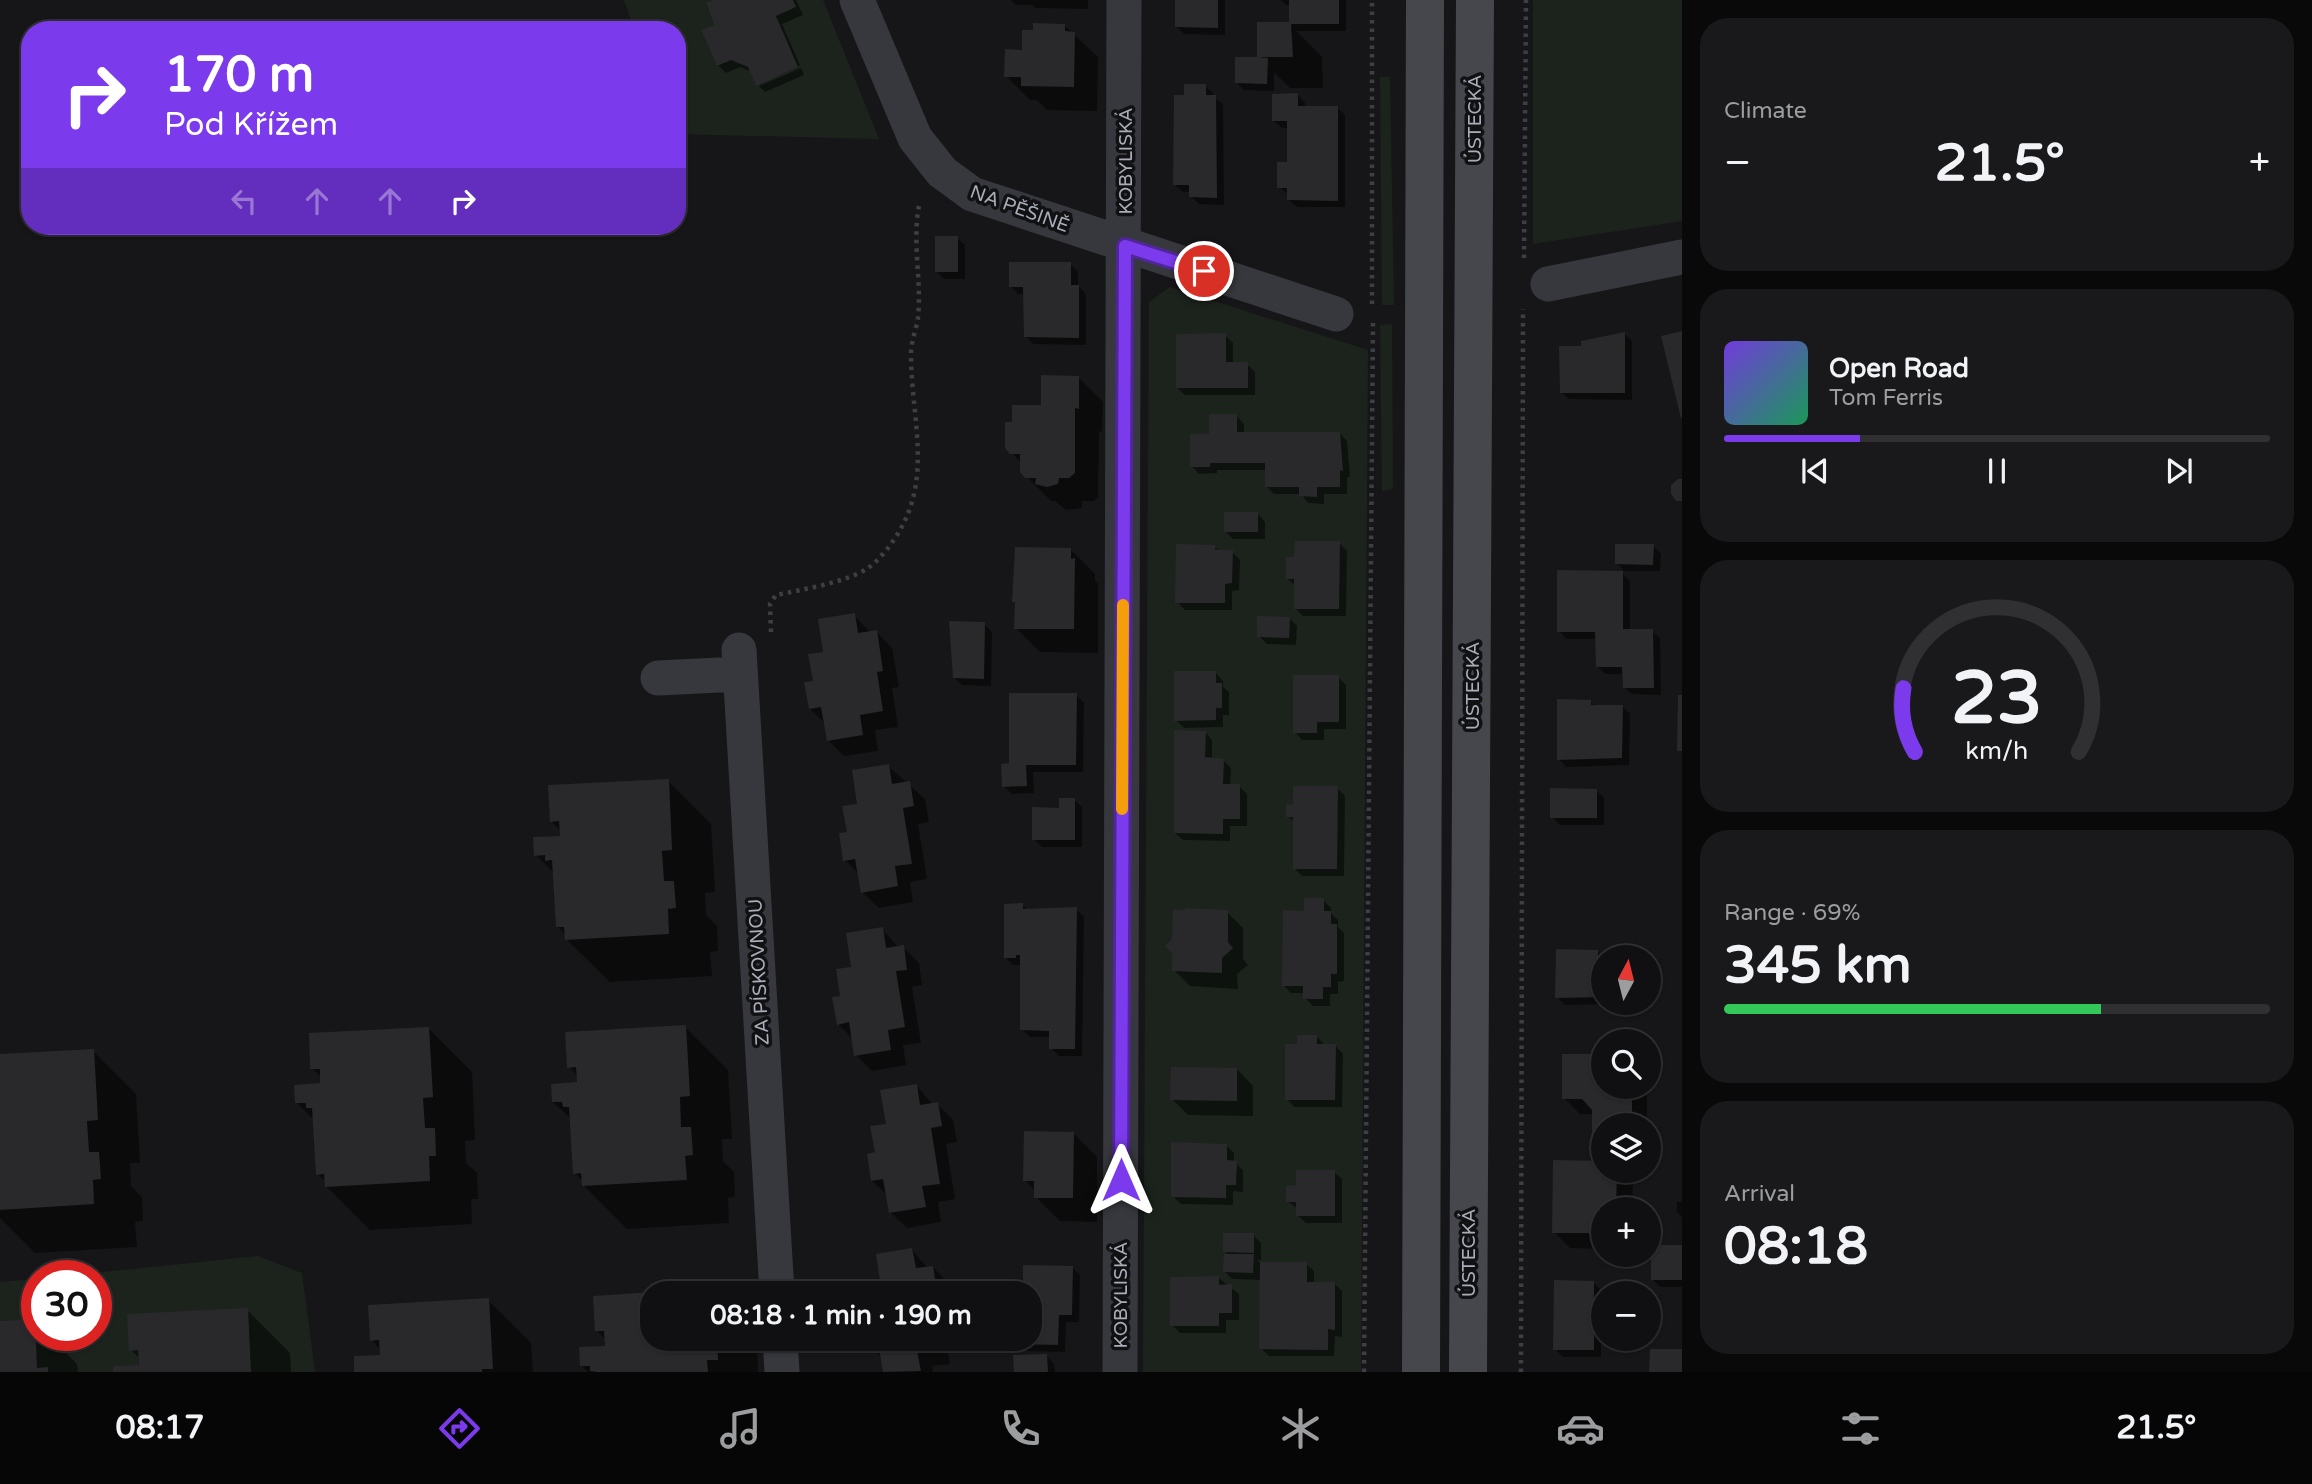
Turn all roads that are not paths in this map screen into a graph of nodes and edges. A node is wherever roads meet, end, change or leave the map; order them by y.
1 (857, 0) edge
2 (1124, 0) edge
3 (1425, 0) edge
4 (1475, 0) edge
5 (1125, 246) junction
6 (1682, 257) edge
7 (1532, 283) road end
8 (1336, 314) dead end
9 (658, 678) dead end
10 (776, 1281) edge
11 (781, 1351) edge
12 (782, 1372) edge
13 (1120, 1372) edge
14 (1421, 1372) edge
15 (1468, 1372) edge

1 - 5 street, NA PĚŠINĚ
2 - 5 street, KOBYLISKÁ
3 - 14 main road
4 - 15 main road, ÚSTECKÁ
5 - 8 street, NA PĚŠINĚ
5 - 13 street, KOBYLISKÁ
6 - 7 street
9 - 10 street, ZA PÍSKOVNOU
11 - 12 street

